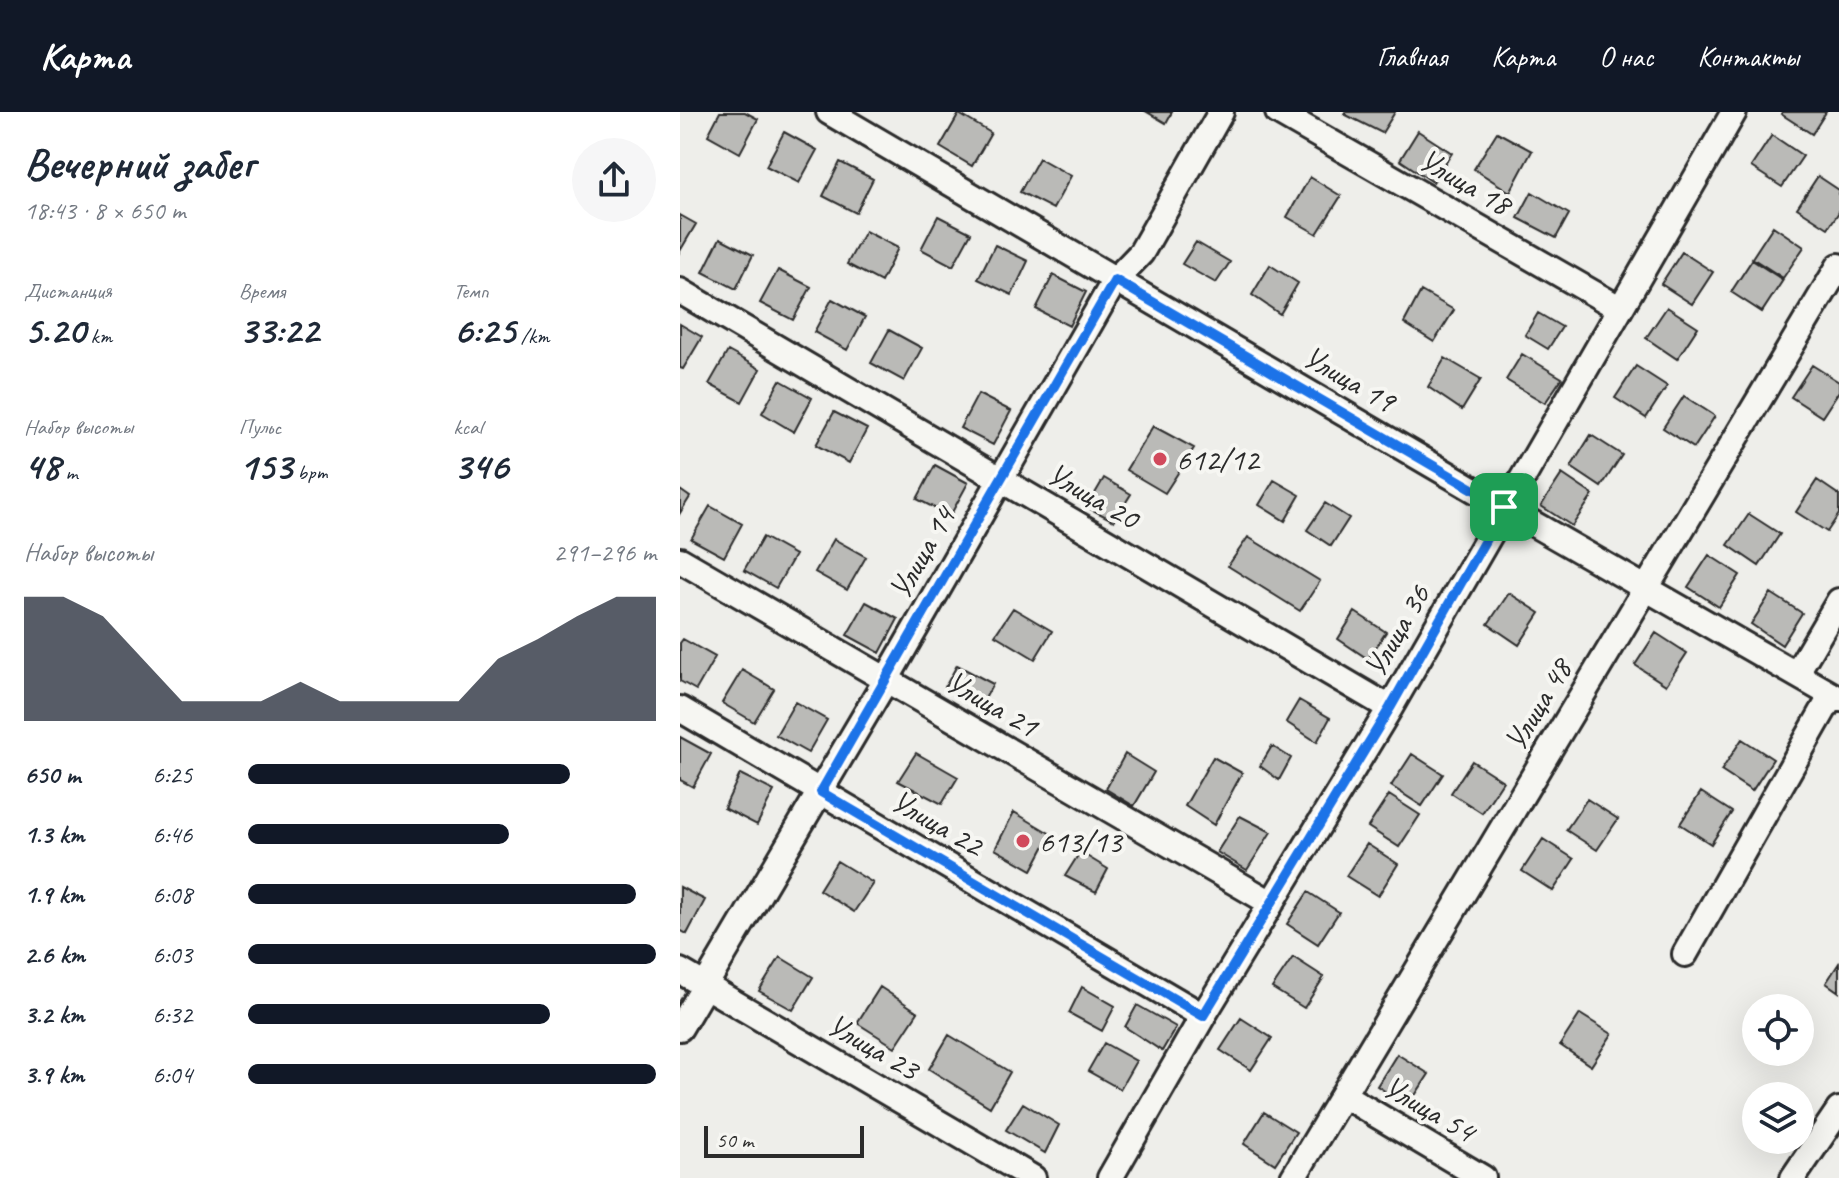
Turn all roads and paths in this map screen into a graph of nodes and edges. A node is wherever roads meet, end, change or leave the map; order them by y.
1 (829, 112) edge
2 (1221, 112) edge
3 (1278, 112) edge
4 (1734, 112) edge
5 (1839, 266) edge
6 (1115, 280) junction
7 (680, 291) edge
8 (1619, 308) junction
9 (1002, 480) junction
10 (1504, 507) junction
11 (680, 560) edge
12 (1645, 588) junction
13 (1839, 601) edge
14 (1796, 674) junction
15 (886, 680) junction
16 (1836, 697) edge
17 (1390, 708) junction
18 (680, 709) edge
19 (821, 792) junction
20 (1271, 903) junction
21 (1685, 954) dead end
22 (680, 971) edge
23 (706, 987) junction
24 (1203, 1016) junction
25 (680, 1028) edge
26 (1343, 1095) junction
27 (1839, 1110) edge
28 (1033, 1178) edge
29 (1110, 1178) edge
30 (1293, 1178) edge
31 (1483, 1178) edge
32 (1793, 1178) edge

1 - 6 street, Улица 19
2 - 6 street, Улица 14
3 - 8 street, Улица 18
4 - 8 street, Улица 36
5 - 12 street, Улица 48
6 - 9 street, Улица 14
6 - 10 street, Улица 19
7 - 9 street, Улица 20
8 - 10 street, Улица 36
9 - 15 street, Улица 14
9 - 17 street, Улица 20
10 - 12 street, Улица 19
10 - 17 street, Улица 36
11 - 15 street, Улица 21
12 - 14 street, Улица 19
12 - 26 street, Улица 48
13 - 14 street
14 - 16 street, Улица 19
15 - 19 street, Улица 14
15 - 20 street, Улица 21
16 - 21 street
17 - 20 street, Улица 36
18 - 19 street, Улица 22
19 - 23 street, Улица 14
19 - 24 street, Улица 22
20 - 24 street, Улица 36
22 - 23 street, Улица 23
23 - 25 street, Улица 14
23 - 28 street, Улица 23
24 - 29 street, Улица 36
26 - 30 street, Улица 48
26 - 31 street, Улица 54
27 - 32 street

